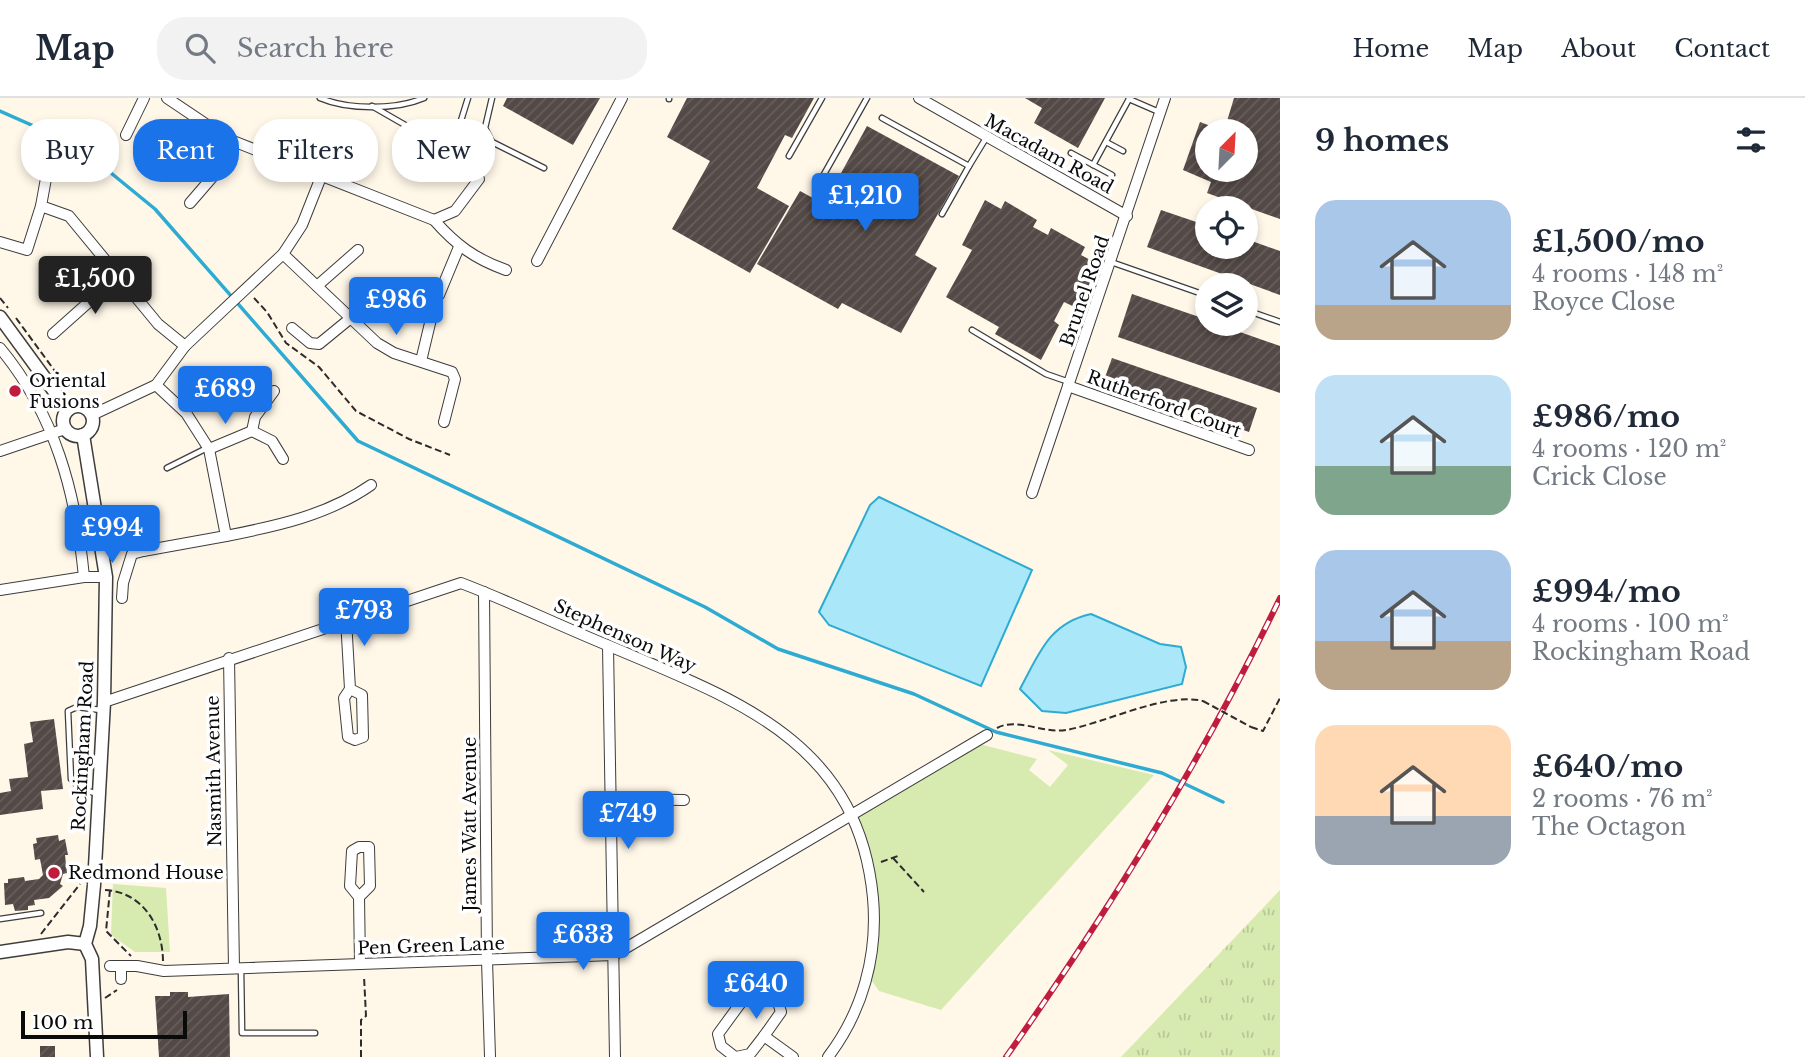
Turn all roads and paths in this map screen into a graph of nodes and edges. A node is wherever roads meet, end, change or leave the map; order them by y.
1 (144, 98) edge
2 (167, 98) edge
3 (320, 98) edge
4 (424, 98) edge
5 (468, 98) edge
6 (492, 98) edge
7 (622, 98) edge
8 (822, 98) edge
9 (867, 98) edge
10 (919, 98) edge
11 (1165, 98) edge
12 (1129, 99) edge
13 (372, 106) junction
14 (1160, 113) junction
15 (882, 118) dead end
16 (199, 119) edge
17 (126, 135) dead end
18 (986, 137) junction
19 (1106, 142) junction
20 (1123, 151) dead end
21 (1071, 153) dead end
22 (789, 156) dead end
23 (1093, 164) junction
24 (970, 166) junction
25 (544, 167) dead end
26 (1112, 175) dead end
27 (823, 176) dead end
28 (45, 182) edge
29 (208, 182) edge
30 (319, 182) edge
31 (334, 182) edge
32 (478, 182) edge
33 (190, 203) dead end
34 (41, 206) junction
35 (942, 214) dead end
36 (1127, 216) junction
37 (435, 220) junction
38 (0, 242) edge
39 (458, 247) junction
40 (358, 250) dead end
41 (283, 254) junction
42 (537, 261) dead end
43 (1111, 262) junction
44 (506, 270) dead end
45 (118, 276) junction
46 (317, 286) junction
47 (1195, 291) edge
48 (242, 293) junction
49 (439, 295) dead end
50 (0, 298) edge
51 (1258, 314) edge
52 (352, 317) junction
53 (431, 319) dead end
54 (2, 322) edge
55 (1280, 322) edge
56 (292, 328) dead end
57 (972, 330) dead end
58 (53, 334) dead end
59 (185, 346) junction
60 (0, 348) edge
61 (421, 361) junction
62 (1069, 384) junction
63 (156, 385) junction
64 (67, 388) dead end
65 (274, 391) dead end
66 (68, 410) junction
67 (92, 415) junction
68 (444, 422) dead end
69 (59, 431) junction
70 (252, 431) junction
71 (83, 435) junction
72 (209, 448) junction
73 (1249, 450) dead end
74 (0, 451) edge
75 (450, 455) dead end
76 (283, 459) dead end
77 (167, 468) dead end
78 (371, 485) dead end
79 (1032, 493) dead end
80 (79, 526) junction
81 (97, 526) junction
82 (226, 536) junction
83 (142, 537) dead end
84 (143, 551) junction
85 (84, 576) junction
86 (106, 577) junction
87 (0, 590) edge
88 (484, 592) junction
89 (122, 598) dead end
90 (346, 619) junction
91 (608, 646) junction
92 (229, 658) junction
93 (350, 689) junction
94 (1280, 698) edge
95 (103, 706) junction
96 (999, 727) dead end
97 (987, 735) dead end
98 (99, 794) junction
99 (612, 799) junction
100 (684, 800) dead end
101 (849, 815) junction
102 (898, 856) dead end
103 (893, 858) junction
104 (881, 862) dead end
105 (94, 887) junction
106 (110, 890) junction
107 (924, 892) dead end
108 (359, 897) junction
109 (41, 914) dead end
110 (0, 919) edge
111 (85, 944) junction
112 (42, 946) junction
113 (0, 952) edge
114 (614, 956) junction
115 (487, 960) junction
116 (137, 966) junction
117 (237, 968) junction
118 (362, 968) junction
119 (164, 971) junction
120 (121, 979) dead end
121 (315, 1034) dead end
122 (764, 1036) junction
123 (97, 1057) edge
124 (362, 1057) edge
125 (491, 1057) edge
126 (615, 1057) edge
127 (735, 1057) edge
128 (793, 1057) edge
129 (828, 1057) edge

1 - 17 street
2 - 16 street
3 - 13 lane
4 - 13 lane
5 - 13 lane
6 - 25 lane
7 - 42 street
8 - 22 lane
9 - 27 lane
10 - 18 street, Macadam Road
11 - 14 street, Brunel Road
12 - 14 lane
12 - 19 lane
14 - 36 street, Brunel Road
15 - 24 lane
18 - 24 lane
18 - 36 street, Macadam Road
19 - 20 lane
19 - 23 lane
21 - 23 lane
23 - 26 lane
24 - 35 lane
28 - 34 street
29 - 33 street
30 - 41 street
31 - 37 street
32 - 37 street
34 - 38 street
34 - 45 street
36 - 43 street, Brunel Road
37 - 39 street
39 - 44 street
39 - 49 street
40 - 46 street
41 - 46 street
41 - 48 street
43 - 47 lane
43 - 62 street, Brunel Road
45 - 58 street
45 - 59 street
46 - 52 street
48 - 59 street
48 - 75 path
50 - 64 path
51 - 55 lane
52 - 56 street
52 - 61 street
53 - 61 street
54 - 66 street
57 - 62 lane
59 - 63 street
60 - 69 street
61 - 68 street
62 - 73 street, Rutherford Court
62 - 79 street, Brunel Road
63 - 67 street
63 - 72 street
65 - 70 street
66 - 67 street
66 - 69 street
67 - 71 street
69 - 71 street
69 - 74 street
69 - 80 street
70 - 72 street
70 - 76 street
71 - 81 street, Rockingham Road
72 - 77 lane
72 - 82 street
78 - 82 street
80 - 81 lane
80 - 85 street
81 - 86 street, Rockingham Road
82 - 84 street
83 - 84 street
84 - 89 street
85 - 86 street
85 - 87 street
86 - 95 street, Rockingham Road
88 - 90 street, Stephenson Way
88 - 91 street, Stephenson Way
88 - 115 street, James Watt Avenue
90 - 92 street, Stephenson Way
90 - 93 street
91 - 99 street
91 - 101 street, Stephenson Way
92 - 95 street, Stephenson Way
92 - 117 street, Nasmith Avenue
93 - 93 street
94 - 96 path, bridge
95 - 98 street, Rockingham Road
95 - 98 lane
97 - 101 street, Pen Green Lane
98 - 105 street, Rockingham Road
99 - 100 street
99 - 114 street
101 - 114 street, Pen Green Lane
101 - 129 street, Stephenson Way
102 - 103 path
103 - 104 path
103 - 107 path
105 - 106 path
105 - 111 street, Rockingham Road
105 - 112 path
106 - 116 path
106 - 119 path
108 - 108 street
108 - 118 street
109 - 110 lane
111 - 112 street
111 - 123 street, Rockingham Road
112 - 113 street
114 - 115 street, Pen Green Lane
114 - 126 street
115 - 118 street, Pen Green Lane
115 - 125 street, James Watt Avenue
116 - 119 street, Pen Green Lane
116 - 120 street, Pen Green Lane
117 - 118 street, Pen Green Lane
117 - 119 street, Pen Green Lane
117 - 121 lane
118 - 124 path
122 - 127 street
122 - 127 street
122 - 128 street

